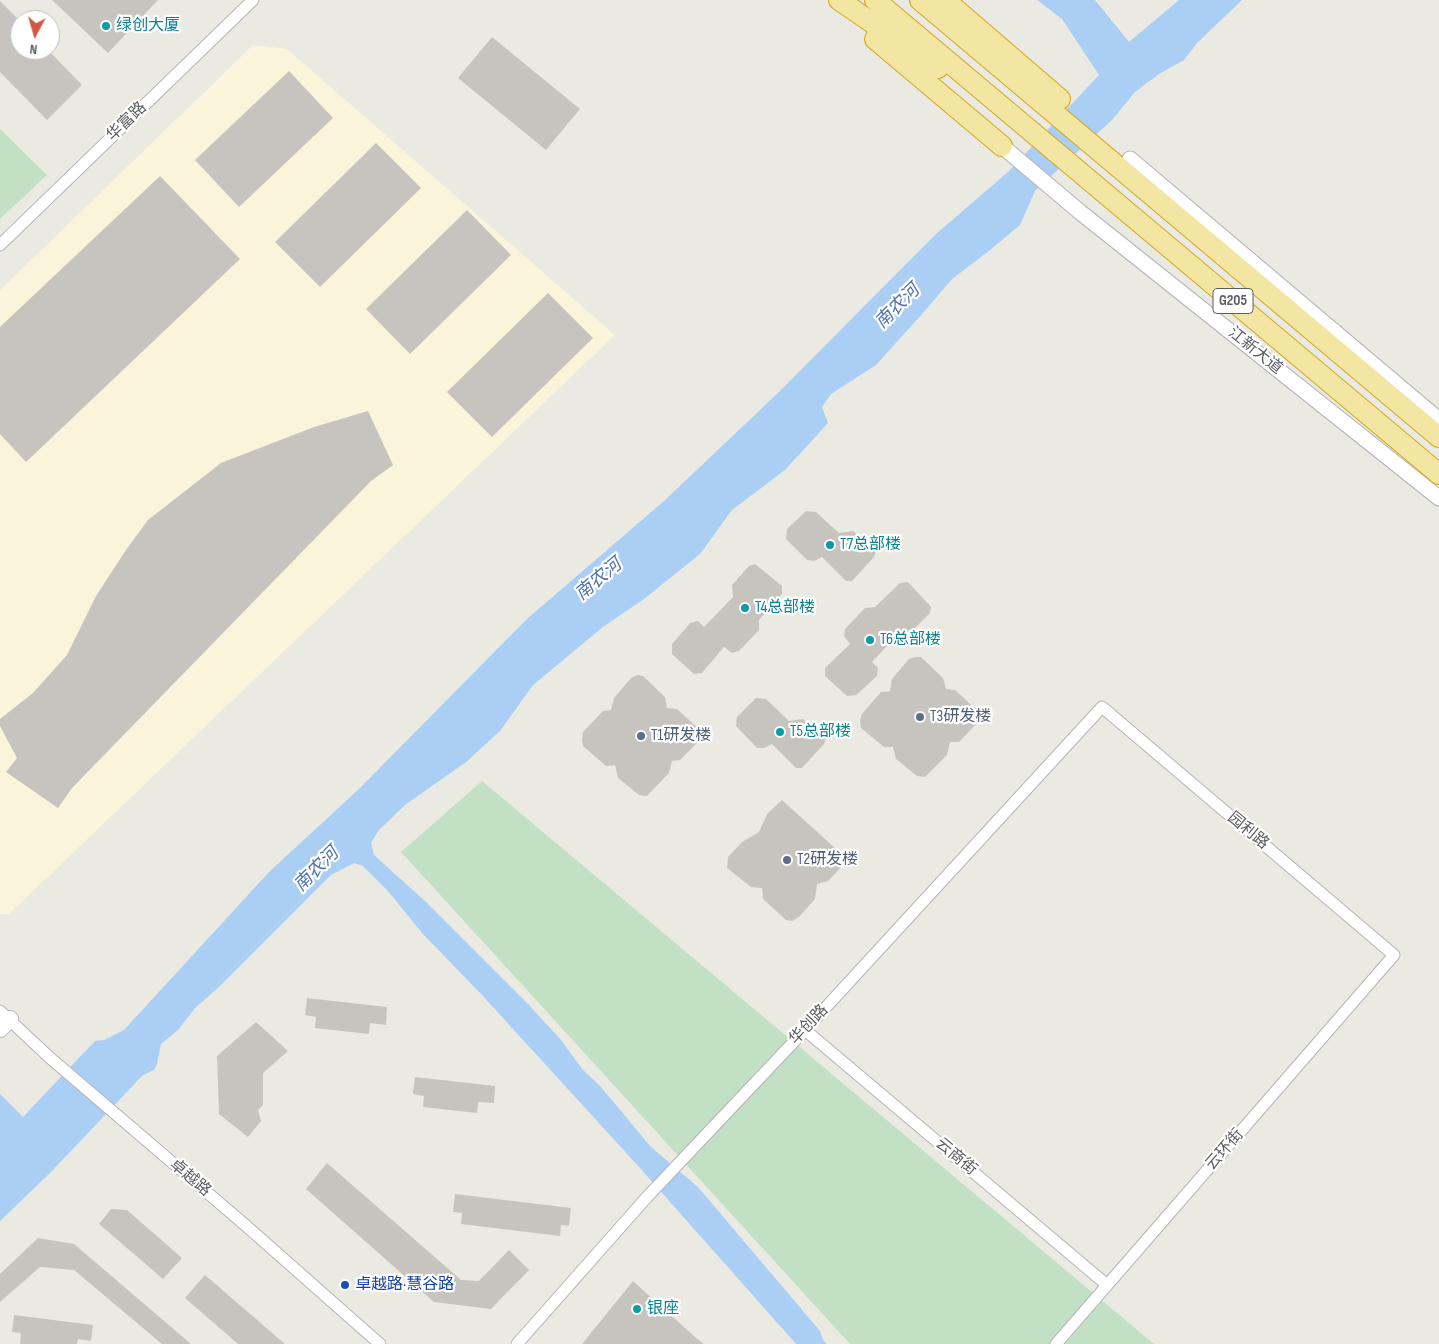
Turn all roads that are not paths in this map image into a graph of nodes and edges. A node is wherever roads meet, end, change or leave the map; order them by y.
1 (253, 0) edge
2 (830, 0) edge
3 (839, 0) edge
4 (875, 0) edge
5 (920, 0) edge
6 (943, 0) edge
7 (1051, 101) junction
8 (1027, 128) junction
9 (1002, 146) joint
10 (1130, 159) joint
11 (0, 245) edge
12 (1439, 420) edge
13 (1439, 437) edge
14 (1439, 474) edge
15 (1439, 498) edge
16 (1102, 707) joint
17 (1394, 955) joint
18 (3, 1020) edge
19 (805, 1030) junction
20 (1107, 1286) junction
21 (380, 1344) edge
22 (516, 1344) edge
23 (1056, 1344) edge

1 - 11 street, 华富路
2 - 9 highway
3 - 8 highway
4 - 8 highway, G205
5 - 7 highway, G205
6 - 7 highway
7 - 10 highway
7 - 13 highway, G205
8 - 14 highway, 江新大道 / G205
9 - 15 street, 江新大道
10 - 12 street
16 - 17 street, 园利路
16 - 19 street, 华创路
17 - 20 street, 云环街
18 - 21 street, 卓越路
19 - 20 street, 云商街
19 - 22 street, 华创路
20 - 23 street, 云环街

